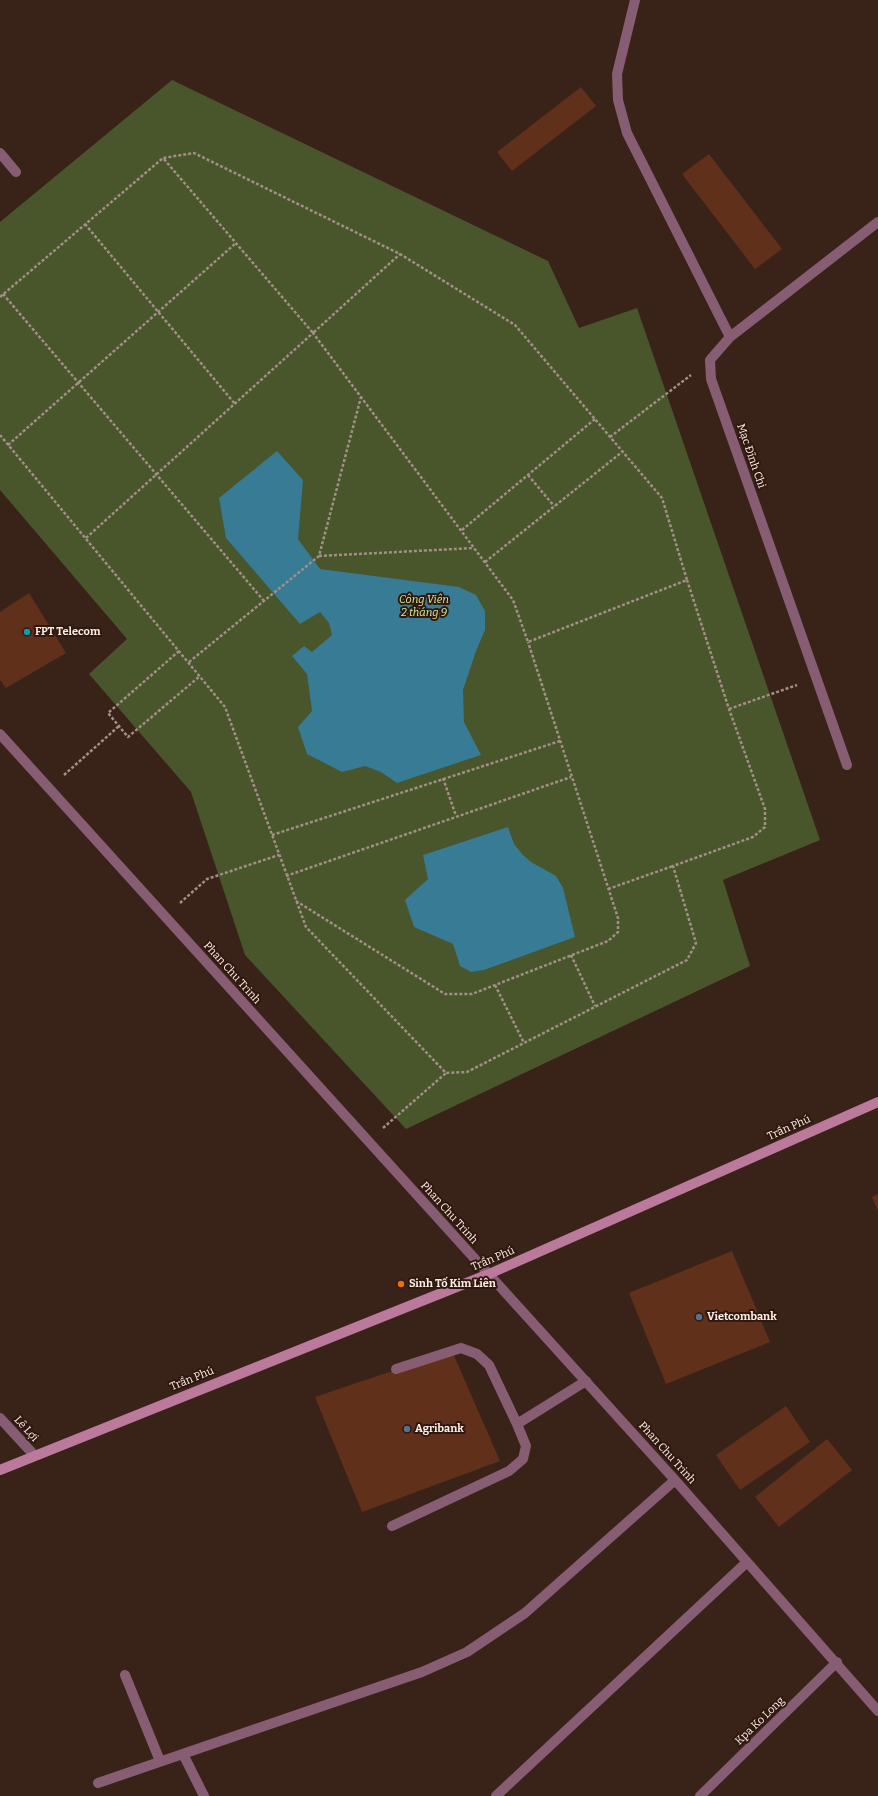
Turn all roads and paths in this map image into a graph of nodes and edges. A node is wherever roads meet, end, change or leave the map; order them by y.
1 (635, 0) edge
2 (0, 153) edge
3 (163, 158) junction
4 (16, 172) dead end
5 (878, 222) edge
6 (85, 224) junction
7 (236, 243) junction
8 (400, 254) junction
9 (3, 294) junction
10 (0, 297) edge
11 (158, 312) junction
12 (313, 333) junction
13 (730, 337) junction
14 (78, 382) junction
15 (680, 383) dead end
16 (361, 397) junction
17 (235, 404) junction
18 (595, 419) junction
19 (0, 435) edge
20 (610, 437) junction
21 (8, 445) junction
22 (622, 452) junction
23 (156, 475) junction
24 (528, 475) junction
25 (554, 506) junction
26 (462, 530) junction
27 (86, 538) junction
28 (475, 548) junction
29 (319, 556) junction
30 (485, 562) junction
31 (687, 580) junction
32 (264, 601) junction
33 (528, 642) junction
34 (179, 651) junction
35 (189, 662) junction
36 (200, 676) junction
37 (786, 689) dead end
38 (729, 709) junction
39 (119, 726) junction
40 (0, 734) edge
41 (560, 741) junction
42 (847, 765) dead end
43 (571, 777) junction
44 (443, 778) junction
45 (49, 788) junction
46 (456, 816) junction
47 (272, 835) junction
48 (279, 855) junction
49 (673, 866) junction
50 (286, 876) junction
51 (608, 889) junction
52 (295, 900) junction
53 (164, 916) junction
54 (571, 955) junction
55 (495, 985) junction
56 (595, 1006) junction
57 (524, 1043) junction
58 (446, 1073) junction
59 (878, 1102) edge
60 (368, 1141) junction
61 (489, 1274) junction
62 (396, 1369) dead end
63 (586, 1381) junction
64 (0, 1418) edge
65 (517, 1424) junction
66 (34, 1456) junction
67 (0, 1470) edge
68 (675, 1480) junction
69 (392, 1526) dead end
70 (747, 1562) junction
71 (837, 1662) junction
72 (125, 1675) dead end
73 (878, 1711) edge
74 (183, 1754) junction
75 (160, 1761) junction
76 (98, 1783) dead end
77 (204, 1796) edge
78 (496, 1796) edge
79 (700, 1796) edge

1 - 13 street
2 - 4 street
3 - 6 path
3 - 7 path
3 - 8 path
5 - 13 street, Mạc Đĩnh Chi
6 - 9 path
6 - 11 path
7 - 11 path
7 - 12 path
8 - 12 path
8 - 18 path
9 - 10 path
9 - 14 path
11 - 14 path
11 - 17 path
12 - 16 path
12 - 17 path
13 - 42 street, Mạc Đĩnh Chi
14 - 21 path
14 - 23 path
15 - 20 path
16 - 26 path
16 - 29 path
17 - 23 path
18 - 20 path
18 - 24 path
19 - 21 path
20 - 22 path
21 - 27 path
22 - 25 path
22 - 31 path
23 - 27 path
23 - 32 path
24 - 25 path
24 - 26 path
25 - 30 path
26 - 28 path
27 - 34 path
28 - 29 path
28 - 30 path
29 - 32 path
30 - 33 path
31 - 33 path
31 - 38 path
32 - 35 path
33 - 41 path
34 - 35 path
34 - 39 path
35 - 36 path
36 - 39 path
36 - 47 path
37 - 38 path
38 - 49 path
39 - 45 path
40 - 45 street, Phan Chu Trinh
41 - 43 path
41 - 44 path
43 - 46 path
43 - 51 path
44 - 46 path
44 - 47 path
45 - 53 street, Phan Chu Trinh
46 - 50 path
47 - 48 path
48 - 50 path
48 - 53 path
49 - 51 path
49 - 56 path
50 - 52 path
51 - 54 path
52 - 55 path
52 - 58 path
53 - 60 street, Phan Chu Trinh
54 - 55 path
54 - 56 path
55 - 57 path
56 - 57 path
57 - 58 path
58 - 60 path
59 - 61 street, Trần Phú
60 - 61 street, Phan Chu Trinh
61 - 63 street, Phan Chu Trinh
61 - 66 street, Trần Phú
62 - 65 street
63 - 65 street
63 - 68 street, Phan Chu Trinh
64 - 66 street, Lê Lợi
65 - 69 street
66 - 67 street, Trần Phú
68 - 70 street, Phan Chu Trinh
68 - 74 street
70 - 71 street, Phan Chu Trinh
70 - 78 street
71 - 73 street, Phan Chu Trinh
71 - 79 street, Kpa Ko Long
72 - 75 street
74 - 75 street
74 - 77 street
75 - 76 street

